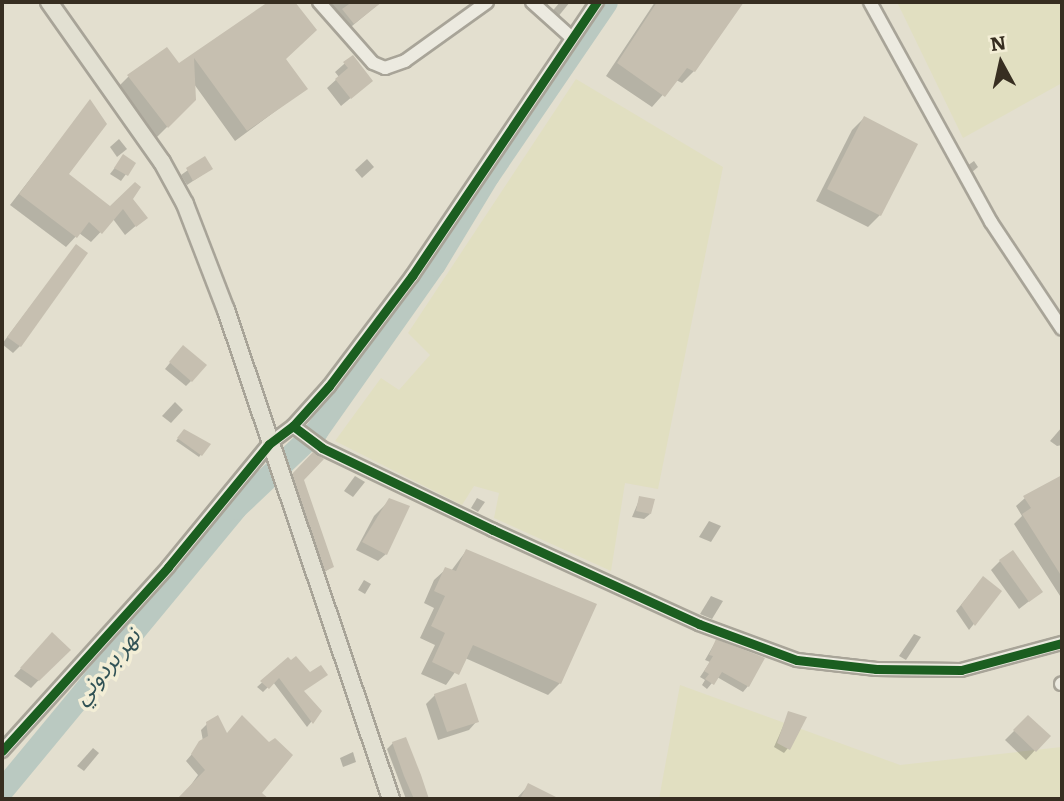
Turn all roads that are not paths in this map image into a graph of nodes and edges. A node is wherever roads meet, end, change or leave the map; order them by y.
1 (49, 2) edge
2 (320, 2) edge
3 (487, 2) edge
4 (532, 2) edge
5 (597, 2) edge
6 (870, 2) edge
7 (572, 38) junction
8 (1062, 329) edge
9 (292, 426) junction
10 (271, 450) junction
11 (1062, 643) edge
12 (2, 751) edge
13 (391, 799) edge

1 - 10 main road
2 - 3 street
4 - 7 street
5 - 7 street
6 - 8 street
7 - 9 street
9 - 10 street
9 - 11 street
10 - 12 street
10 - 13 main road

